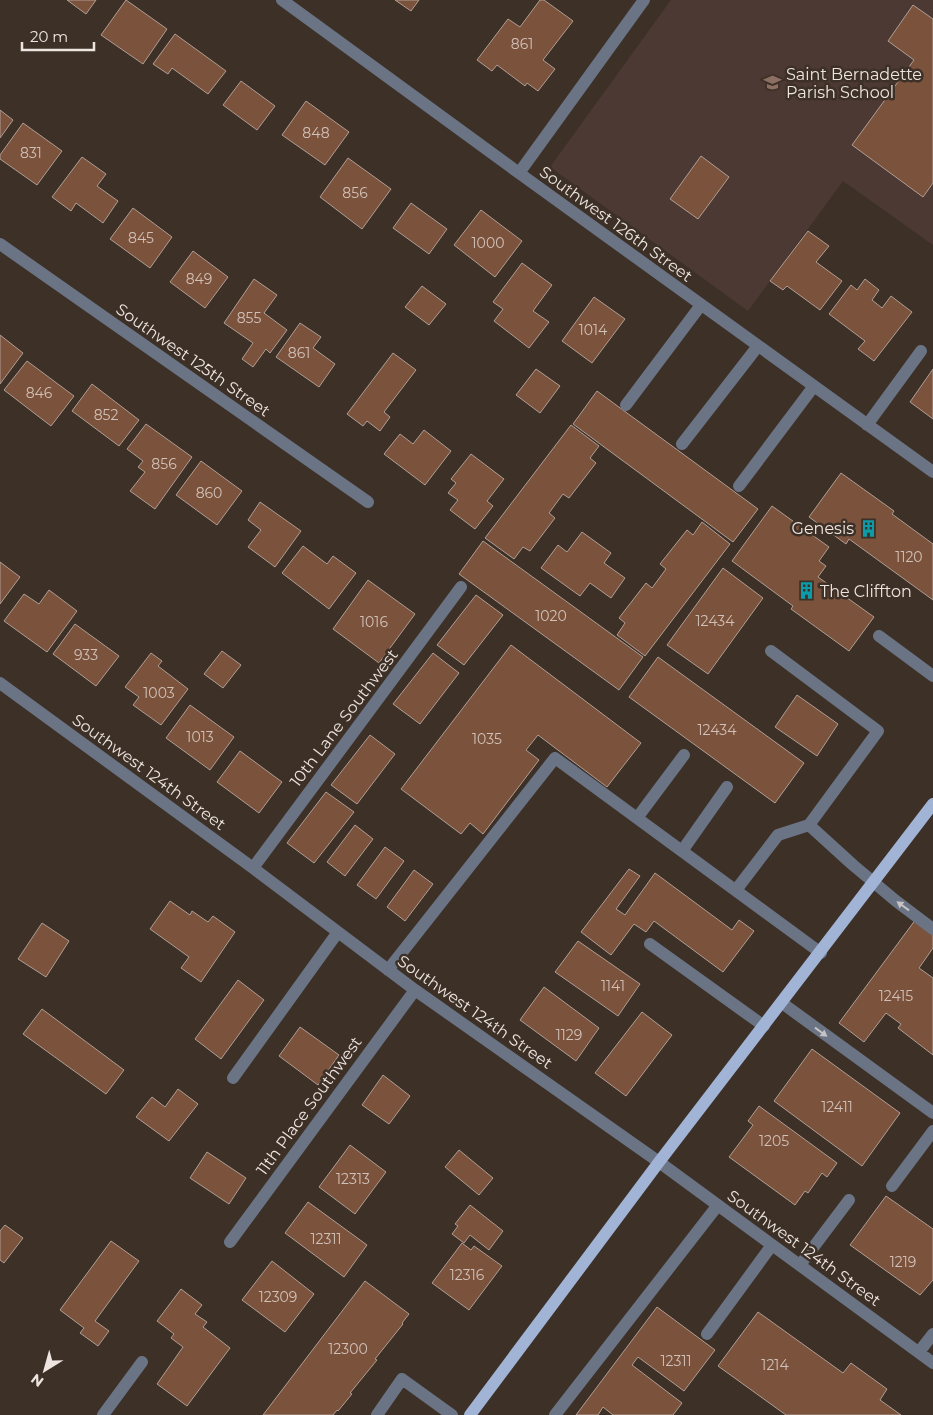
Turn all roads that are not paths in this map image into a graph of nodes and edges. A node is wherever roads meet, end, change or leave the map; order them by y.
1 (282, 0) edge
2 (644, 0) edge
3 (519, 173) junction
4 (0, 244) edge
5 (701, 305) junction
6 (758, 346) junction
7 (921, 351) dead end
8 (814, 386) junction
9 (626, 405) dead end
10 (867, 425) junction
11 (682, 444) dead end
12 (933, 472) edge
13 (738, 486) dead end
14 (368, 502) dead end
15 (461, 587) dead end
16 (879, 636) dead end
17 (771, 651) dead end
18 (933, 676) edge
19 (0, 683) edge
20 (684, 755) dead end
21 (726, 787) dead end
22 (933, 804) edge
23 (637, 818) junction
24 (810, 825) junction
25 (682, 851) junction
26 (253, 868) junction
27 (874, 882) junction
28 (736, 890) junction
29 (933, 928) edge
30 (338, 932) junction
31 (650, 944) dead end
32 (821, 953) junction
33 (388, 970) junction
34 (415, 990) junction
35 (782, 1003) junction
36 (764, 1026) junction
37 (233, 1078) dead end
38 (933, 1114) edge
39 (933, 1131) edge
40 (659, 1162) junction
41 (892, 1186) dead end
42 (849, 1200) dead end
43 (718, 1205) junction
44 (230, 1242) dead end
45 (772, 1245) junction
46 (800, 1265) junction
47 (707, 1334) dead end
48 (933, 1334) edge
49 (919, 1352) junction
50 (142, 1362) dead end
51 (933, 1363) edge
52 (103, 1415) edge
53 (377, 1415) edge
54 (452, 1415) edge
55 (470, 1415) edge
56 (556, 1415) edge

1 - 3 street, Southwest 126th Street
2 - 3 street
3 - 5 street, Southwest 126th Street
4 - 14 street, Southwest 125th Street
5 - 6 street, Southwest 126th Street
5 - 9 street
6 - 8 street, Southwest 126th Street
6 - 11 street
7 - 10 street
8 - 10 street, Southwest 126th Street
8 - 13 street
10 - 12 street, Southwest 126th Street
15 - 26 street, 10th Lane Southwest
16 - 18 street
17 - 24 street
19 - 26 street, Southwest 124th Street
20 - 23 street
21 - 25 street
22 - 27 main road
23 - 25 street
23 - 33 street
24 - 27 street
24 - 28 street
25 - 28 street
26 - 30 street, Southwest 124th Street
29 -> 27 street
27 - 32 main road
28 - 32 street
30 - 33 street, Southwest 124th Street
30 - 37 street
31 - 36 street
32 - 35 main road
33 - 34 street, Southwest 124th Street
34 - 40 street, Southwest 124th Street
34 - 44 street, 11th Place Southwest
35 - 36 main road
35 -> 38 street
36 - 40 main road
39 - 41 street
40 - 43 street, Southwest 124th Street
40 - 55 main road
42 - 46 street
43 - 45 street, Southwest 124th Street
43 - 56 street
45 - 46 street, Southwest 124th Street
45 - 47 street
46 - 49 street, Southwest 124th Street
48 - 49 street
49 - 51 street, Southwest 124th Street
50 - 52 street
53 - 54 street

